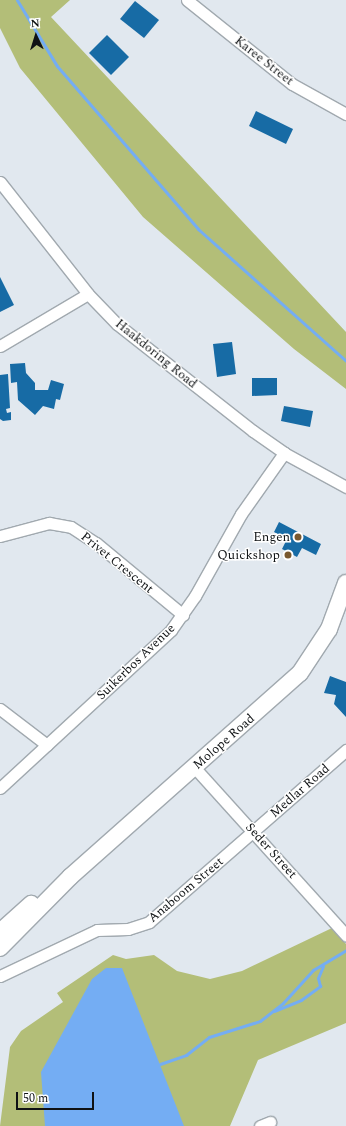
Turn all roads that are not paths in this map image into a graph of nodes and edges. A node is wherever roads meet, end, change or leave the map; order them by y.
1 (187, 0) edge
2 (346, 114) edge
3 (0, 182) edge
4 (88, 294) junction
5 (0, 346) edge
6 (284, 453) junction
7 (346, 487) edge
8 (0, 536) edge
9 (346, 583) edge
10 (183, 615) junction
11 (0, 709) edge
12 (47, 745) junction
13 (346, 750) edge
14 (194, 767) junction
15 (0, 788) edge
16 (254, 831) junction
17 (70, 877) junction
18 (0, 932) edge
19 (346, 935) edge
20 (0, 948) edge
21 (0, 976) edge

1 - 2 street, Karee Street
3 - 4 street, Haakdoring Road
4 - 5 street
4 - 6 street, Haakdoring Road
6 - 7 street, Haakdoring Road
6 - 10 street, Suikerbos Avenue
8 - 10 street, Privet Crescent
9 - 14 street, Molope Road
10 - 12 street, Suikerbos Avenue
11 - 12 street
12 - 15 street, Suikerbos Avenue
13 - 16 street, Medlar Road
14 - 16 street, Seder Street
14 - 17 street, Molope Road
16 - 19 street, Seder Street
16 - 21 street, Anaboom Street
17 - 18 street, Molope Road
17 - 20 street, Molope Road

